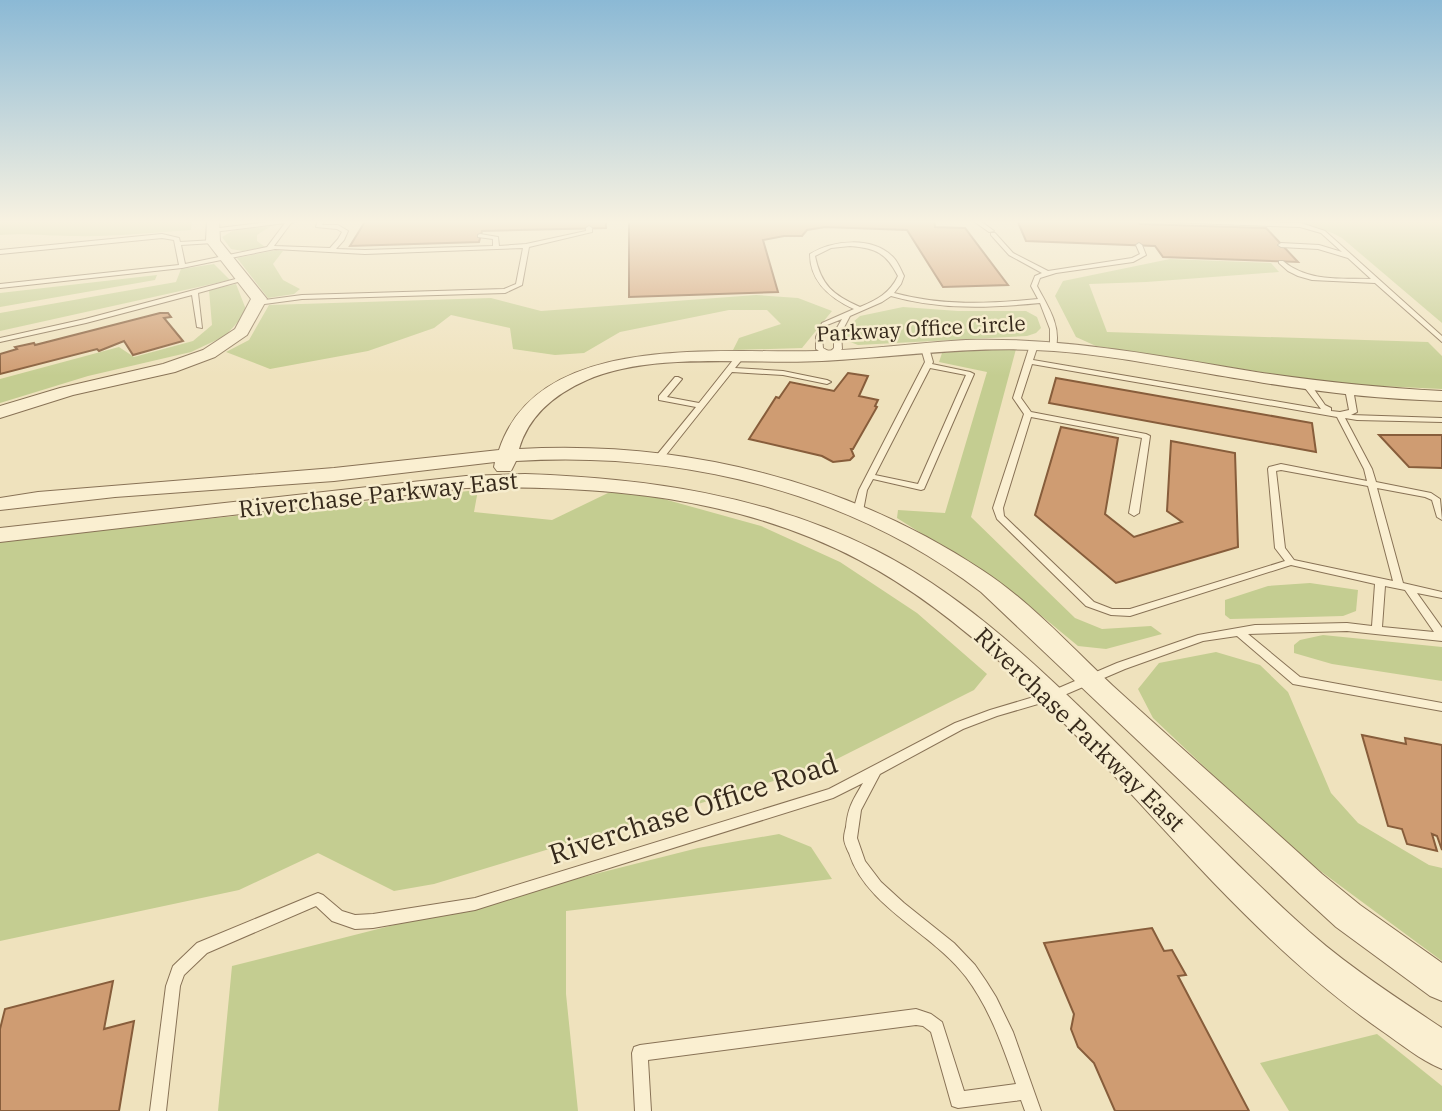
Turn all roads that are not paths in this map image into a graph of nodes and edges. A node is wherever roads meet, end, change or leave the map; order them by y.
1 (130, 272) edge
2 (238, 272) edge
3 (521, 272) edge
4 (818, 272) edge
5 (899, 272) edge
6 (1054, 272) edge
7 (1293, 272) edge
8 (1367, 272) edge
9 (1046, 273) joint
10 (243, 279) junction
11 (1376, 281) junction
12 (0, 286) edge
13 (195, 291) junction
14 (891, 294) junction
15 (1042, 301) junction
16 (257, 303) junction
17 (859, 309) junction
18 (847, 315) junction
19 (200, 327) dead end
20 (0, 340) edge
21 (1442, 340) edge
22 (1054, 346) junction
23 (1032, 353) junction
24 (831, 355) junction
25 (926, 356) junction
26 (735, 363) junction
27 (678, 379) dead end
28 (827, 382) dead end
29 (1306, 384) junction
30 (1349, 389) junction
31 (1442, 396) edge
32 (701, 406) junction
33 (0, 412) edge
34 (1028, 414) junction
35 (1339, 414) junction
36 (1442, 420) edge
37 (659, 458) junction
38 (505, 468) junction
39 (870, 476) junction
40 (1373, 485) junction
41 (0, 504) edge
42 (858, 510) junction
43 (1134, 513) dead end
44 (1442, 517) edge
45 (0, 535) edge
46 (1292, 562) junction
47 (1380, 581) junction
48 (1403, 587) junction
49 (1442, 595) edge
50 (1377, 630) junction
51 (1238, 631) junction
52 (1442, 636) edge
53 (1090, 679) junction
54 (1051, 696) junction
55 (1442, 707) edge
56 (876, 772) junction
57 (1442, 984) edge
58 (1442, 1050) edge
59 (1026, 1091) junction
60 (158, 1111) edge
61 (643, 1111) edge
62 (1033, 1111) edge

1 - 12 lane
2 - 10 street
3 - 16 lane
4 - 17 lane
5 - 14 lane
6 - 9 lane
7 - 11 lane
8 - 11 lane
9 - 15 lane
10 - 13 lane
10 - 16 street
11 - 21 lane
13 - 19 lane
13 - 20 lane
14 - 15 lane
14 - 17 lane
15 - 22 lane
16 - 33 street
17 - 18 lane
18 - 24 lane
18 - 24 lane
22 - 23 street, Parkway Office Circle
22 - 29 street, Parkway Office Circle
23 - 25 street, Parkway Office Circle
23 - 34 lane
23 - 35 lane
24 - 25 street, Parkway Office Circle
24 - 26 street, Parkway Office Circle
25 - 39 lane
25 - 39 lane
26 - 28 lane
26 - 32 lane
26 - 38 street, Parkway Office Circle
27 - 32 lane
29 - 30 street, Parkway Office Circle
29 - 35 lane
30 - 31 street, Parkway Office Circle
30 - 35 lane
32 - 37 lane
34 - 43 lane
34 - 46 lane
35 - 36 lane
35 - 40 lane
37 - 38 street, Riverchase Parkway East
37 - 42 street, Riverchase Parkway East
38 - 41 street, Riverchase Parkway East
38 - 45 street, Riverchase Parkway East
38 - 54 street, Riverchase Parkway East
39 - 42 lane
40 - 44 lane
40 - 46 lane
40 - 48 lane
42 - 53 street, Riverchase Parkway East
46 - 47 lane
47 - 48 lane
47 - 50 lane
48 - 49 lane
48 - 52 lane
50 - 51 lane, Riverchase Office Road
50 - 52 lane, Riverchase Office Road
51 - 53 lane, Riverchase Office Road
51 - 55 lane
53 - 54 lane, Riverchase Office Road
53 - 57 street, Riverchase Parkway East
54 - 56 lane, Riverchase Office Road
54 - 58 street, Riverchase Parkway East
56 - 59 lane
56 - 60 lane, Riverchase Office Road
59 - 61 lane
59 - 62 lane

